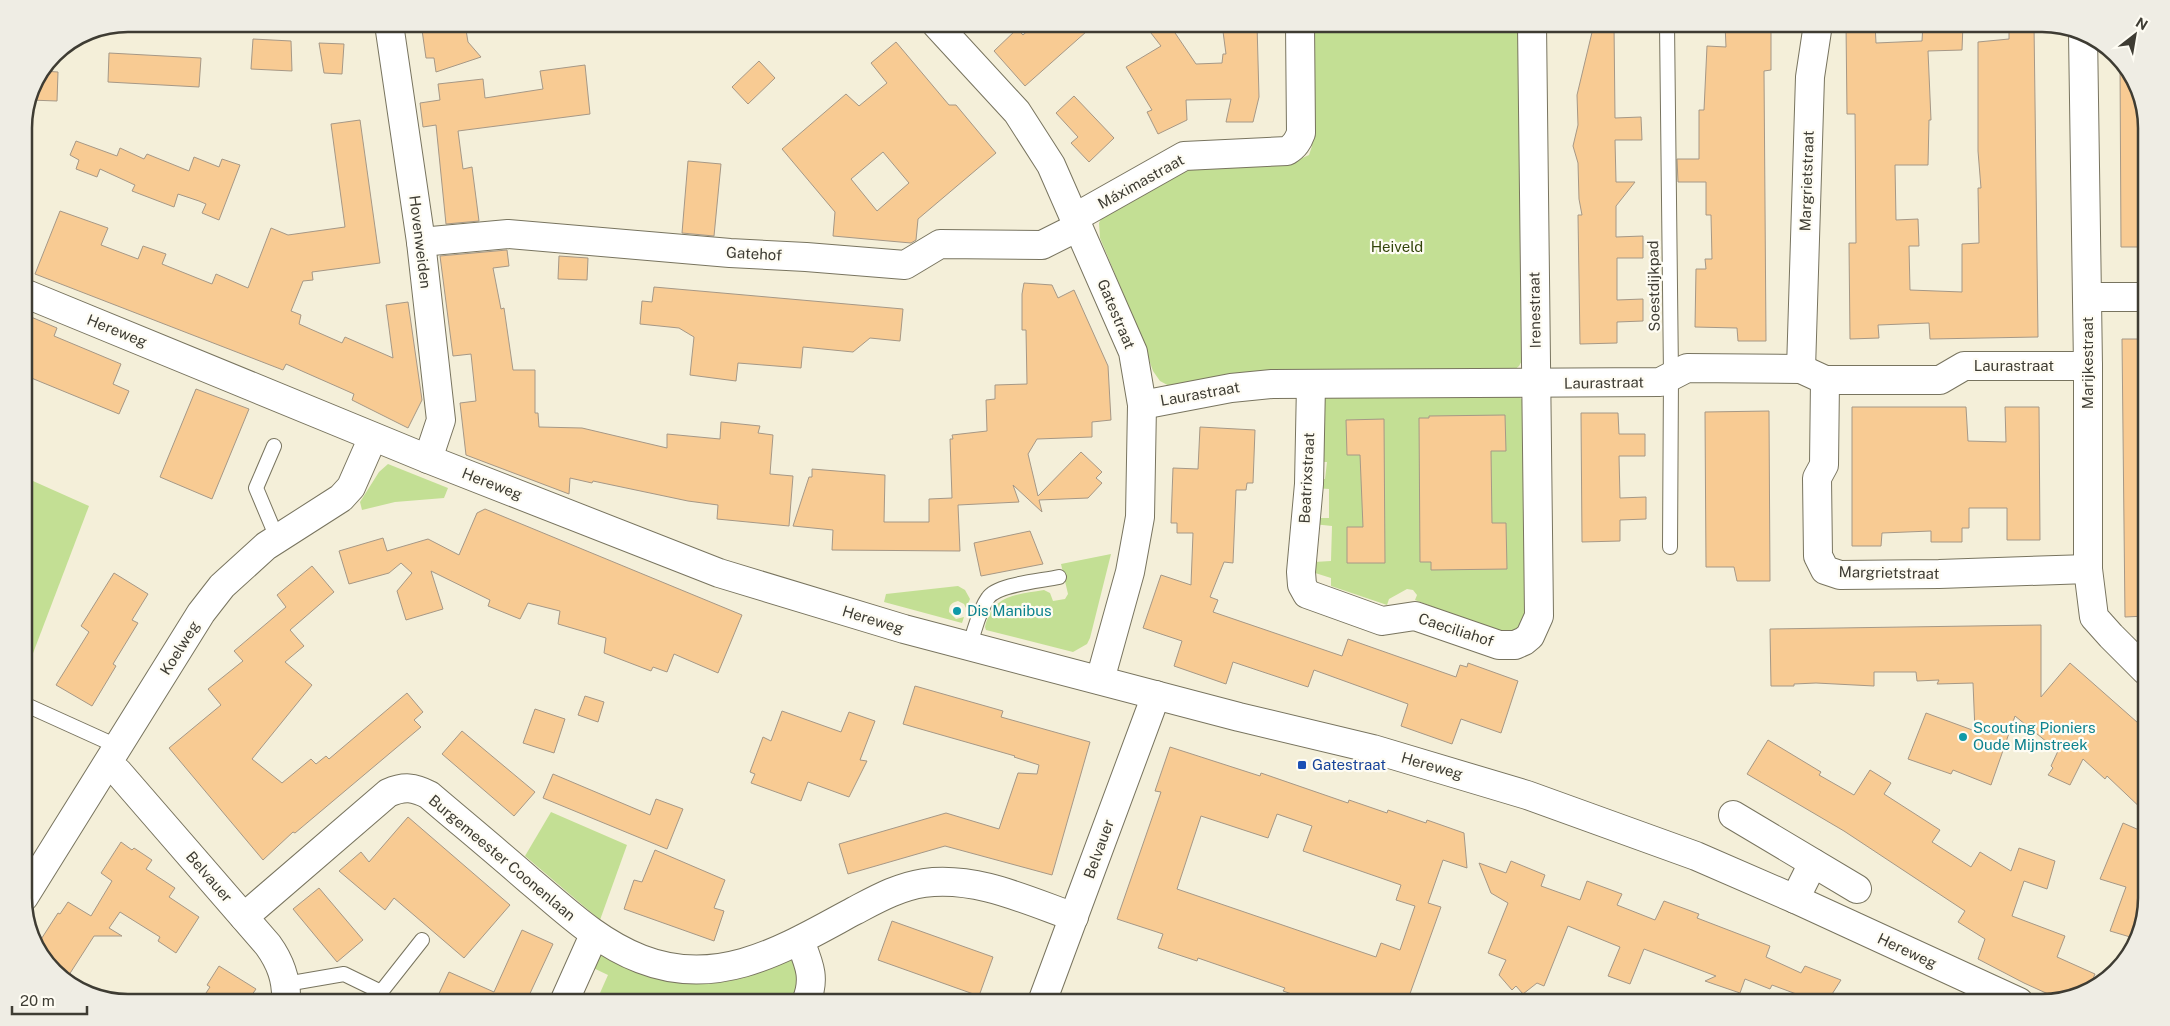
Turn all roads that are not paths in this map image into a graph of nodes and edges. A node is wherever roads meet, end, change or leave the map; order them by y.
1 (1300, 32) edge
2 (1532, 32) edge
3 (1667, 32) edge
4 (1817, 32) edge
5 (390, 33) edge
6 (944, 33) edge
7 (2083, 42) edge
8 (1076, 223) junction
9 (421, 242) junction
10 (33, 297) edge
11 (2087, 297) junction
12 (2137, 297) edge
13 (2088, 366) junction
14 (1801, 369) junction
15 (1671, 375) junction
16 (1825, 380) junction
17 (1311, 384) junction
18 (1536, 384) junction
19 (1142, 405) junction
20 (373, 437) junction
21 (274, 446) dead end
22 (428, 460) junction
23 (277, 538) junction
24 (1670, 547) dead end
25 (2088, 569) junction
26 (1301, 572) joint
27 (1059, 577) dead end
28 (1539, 597) joint
29 (969, 646) junction
30 (2138, 663) edge
31 (1100, 680) junction
32 (1156, 695) junction
33 (33, 709) edge
34 (112, 757) junction
35 (1733, 815) dead end
36 (1813, 863) junction
37 (33, 883) edge
38 (1857, 889) dead end
39 (1795, 899) junction
40 (244, 917) junction
41 (1074, 917) junction
42 (594, 935) junction
43 (422, 940) dead end
44 (800, 941) junction
45 (286, 993) edge
46 (568, 994) edge
47 (809, 994) edge
48 (1045, 994) edge
49 (2002, 994) edge

1 - 8 street, Máximastraat
2 - 18 street, Irenestraat
3 - 15 lane, Soestdijkpad
4 - 14 street, Margrietstraat
5 - 9 street, Hovenweiden
6 - 8 street, Gatestraat
7 - 11 street, Marijkestraat
8 - 9 street, Gatehof
8 - 19 street, Gatestraat
9 - 22 street, Hovenweiden
10 - 20 street, Hereweg
11 - 12 street
11 - 13 street, Marijkestraat
13 - 16 street, Laurastraat
13 - 25 street, Marijkestraat
14 - 15 street, Laurastraat
14 - 16 street, Laurastraat
15 - 18 street, Laurastraat
15 - 24 lane, Soestdijkpad
16 - 25 street, Margrietstraat
17 - 18 street, Laurastraat
17 - 19 street, Laurastraat
17 - 26 street, Beatrixstraat
18 - 28 street, Irenestraat
19 - 31 street, Gatestraat
20 - 22 street, Hereweg
20 - 23 street, Koelweg
21 - 23 lane
22 - 29 street, Hereweg
23 - 34 street, Koelweg
25 - 30 street, Marijkestraat
26 - 28 street, Caeciliahof
27 - 29 lane
29 - 31 street, Hereweg
31 - 32 street, Hereweg
32 - 39 street, Hereweg
32 - 41 street, Belvauer
33 - 34 lane
34 - 37 street, Koelweg
34 - 40 street, Belvauer
35 - 36 street
36 - 38 street
36 - 39 street
39 - 49 street, Hereweg
40 - 42 street, Burgemeester Coonenlaan
40 - 45 street, Belvauer
41 - 44 street, Burgemeester Coonenlaan
41 - 48 street, Belvauer
42 - 44 street, Burgemeester Coonenlaan
42 - 46 street
43 - 45 lane
44 - 47 street

